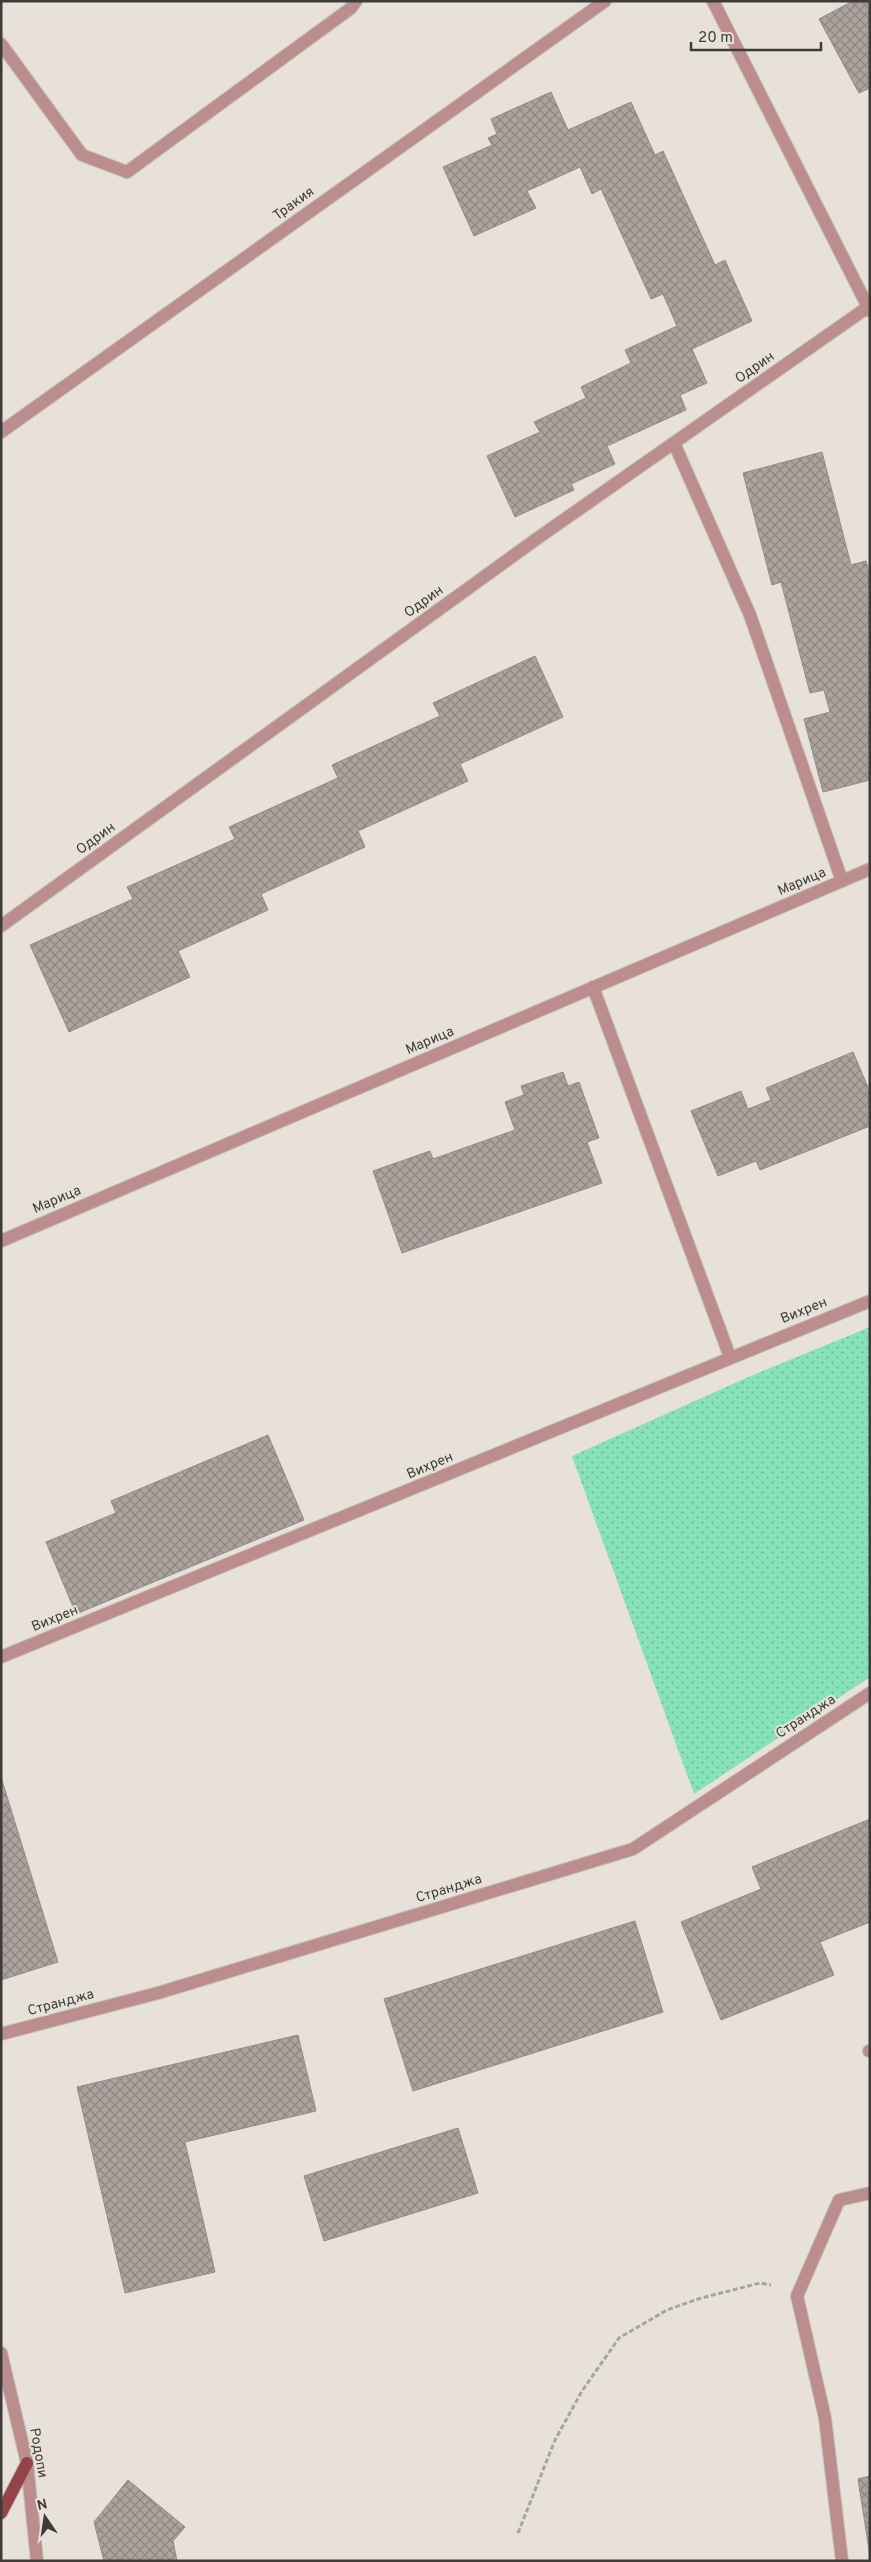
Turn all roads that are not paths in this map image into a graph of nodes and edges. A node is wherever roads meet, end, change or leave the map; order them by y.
1 (356, 1) edge
2 (605, 1) edge
3 (713, 1) edge
4 (1, 44) edge
5 (869, 309) edge
6 (1, 432) edge
7 (674, 443) junction
8 (870, 869) edge
9 (842, 881) junction
10 (1, 926) edge
11 (593, 987) junction
12 (1, 1241) edge
13 (870, 1301) edge
14 (730, 1357) junction
15 (1, 1657) edge
16 (870, 1693) edge
17 (1, 2034) edge
18 (870, 2193) edge
19 (1, 2353) edge
20 (27, 2462) junction
21 (1, 2513) edge
22 (37, 2561) edge
23 (842, 2561) edge

1 - 4 street
2 - 6 street, Тракия
3 - 5 street
5 - 7 street, Одрин
7 - 9 street
7 - 10 street, Одрин
8 - 9 street, Марица
9 - 11 street, Марица
11 - 12 street, Марица
11 - 14 street
13 - 14 street, Вихрен
14 - 15 street, Вихрен
16 - 17 street, Странджа
18 - 23 street
19 - 20 street, Родопи
20 - 21 main road
20 - 22 street, Родопи

